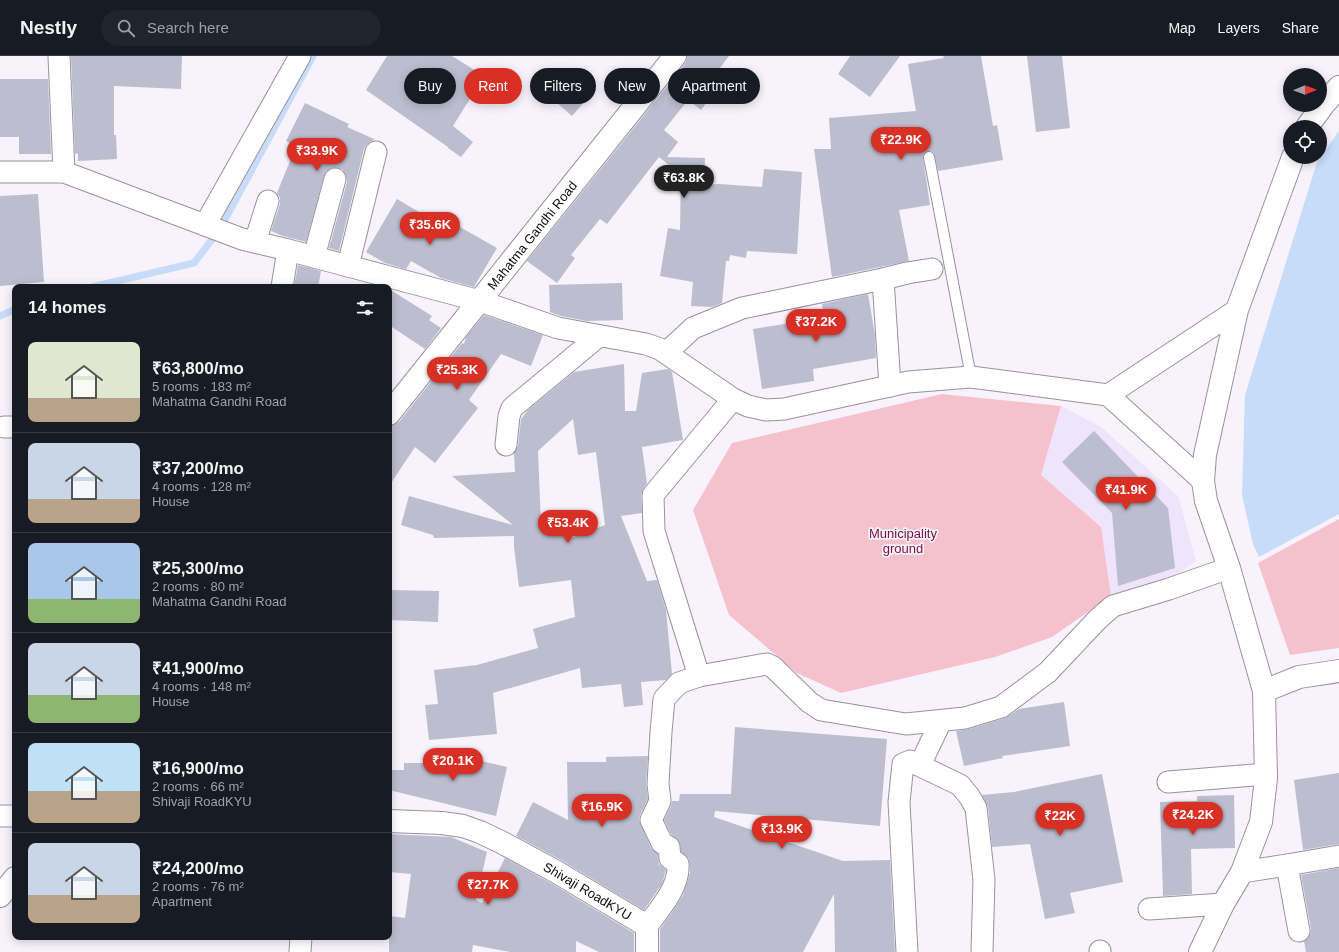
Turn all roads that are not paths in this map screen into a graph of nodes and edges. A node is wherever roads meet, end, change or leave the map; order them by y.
1 (59, 56) edge
2 (300, 56) edge
3 (675, 56) edge
4 (1339, 87) edge
5 (1313, 120) edge
6 (376, 152) dead end
7 (929, 157) dead end
8 (1290, 164) edge
9 (0, 172) edge
10 (64, 172) junction
11 (335, 179) dead end
12 (268, 201) dead end
13 (205, 225) junction
14 (246, 239) junction
15 (288, 250) junction
16 (314, 257) junction
17 (348, 266) junction
18 (932, 269) dead end
19 (883, 279) junction
20 (282, 284) edge
21 (480, 301) junction
22 (1237, 310) junction
23 (599, 336) junction
24 (666, 353) junction
25 (970, 377) junction
26 (890, 386) junction
27 (1108, 395) junction
28 (733, 399) junction
29 (392, 410) edge
30 (506, 445) dead end
31 (1203, 481) junction
32 (1229, 568) junction
33 (1339, 671) edge
34 (699, 676) junction
35 (1264, 690) junction
36 (941, 721) junction
37 (920, 765) junction
38 (1266, 774) junction
39 (1168, 782) dead end
40 (0, 816) edge
41 (12, 816) edge
42 (392, 821) edge
43 (1339, 856) edge
44 (1287, 865) junction
45 (1242, 872) junction
46 (12, 882) edge
47 (0, 896) edge
48 (1223, 904) junction
49 (1149, 909) dead end
50 (647, 926) junction
51 (1299, 931) dead end
52 (301, 940) edge
53 (300, 952) edge
54 (647, 952) edge
55 (907, 952) edge
56 (982, 952) edge
57 (1200, 952) edge

1 - 10 street
2 - 13 street
3 - 21 street, Mahatma Gandhi Road
4 - 5 street
6 - 17 street
7 - 25 lane
8 - 22 street
9 - 10 street
10 - 13 street
11 - 16 street
12 - 14 street
13 - 14 street
14 - 15 street
15 - 16 street
15 - 20 street
16 - 17 street
17 - 21 street
18 - 19 street
19 - 24 street
19 - 26 street
21 - 23 street
21 - 29 street, Mahatma Gandhi Road
22 - 27 street
22 - 31 street
23 - 24 street
23 - 30 street
24 - 28 street
25 - 26 street
25 - 27 street
26 - 28 street
27 - 31 street
28 - 34 street
31 - 32 street
32 - 35 street
32 - 36 street
33 - 35 street
34 - 36 street
34 - 50 street
35 - 38 street
36 - 37 street
37 - 55 street
37 - 56 street
38 - 39 street
38 - 45 street
40 - 41 street
42 - 50 street, Shivaji RoadKYU
43 - 44 street
44 - 45 street
44 - 51 street
45 - 48 street
46 - 47 street
48 - 49 street
48 - 57 street
50 - 54 street, Shivaji RoadKYU
52 - 53 street

